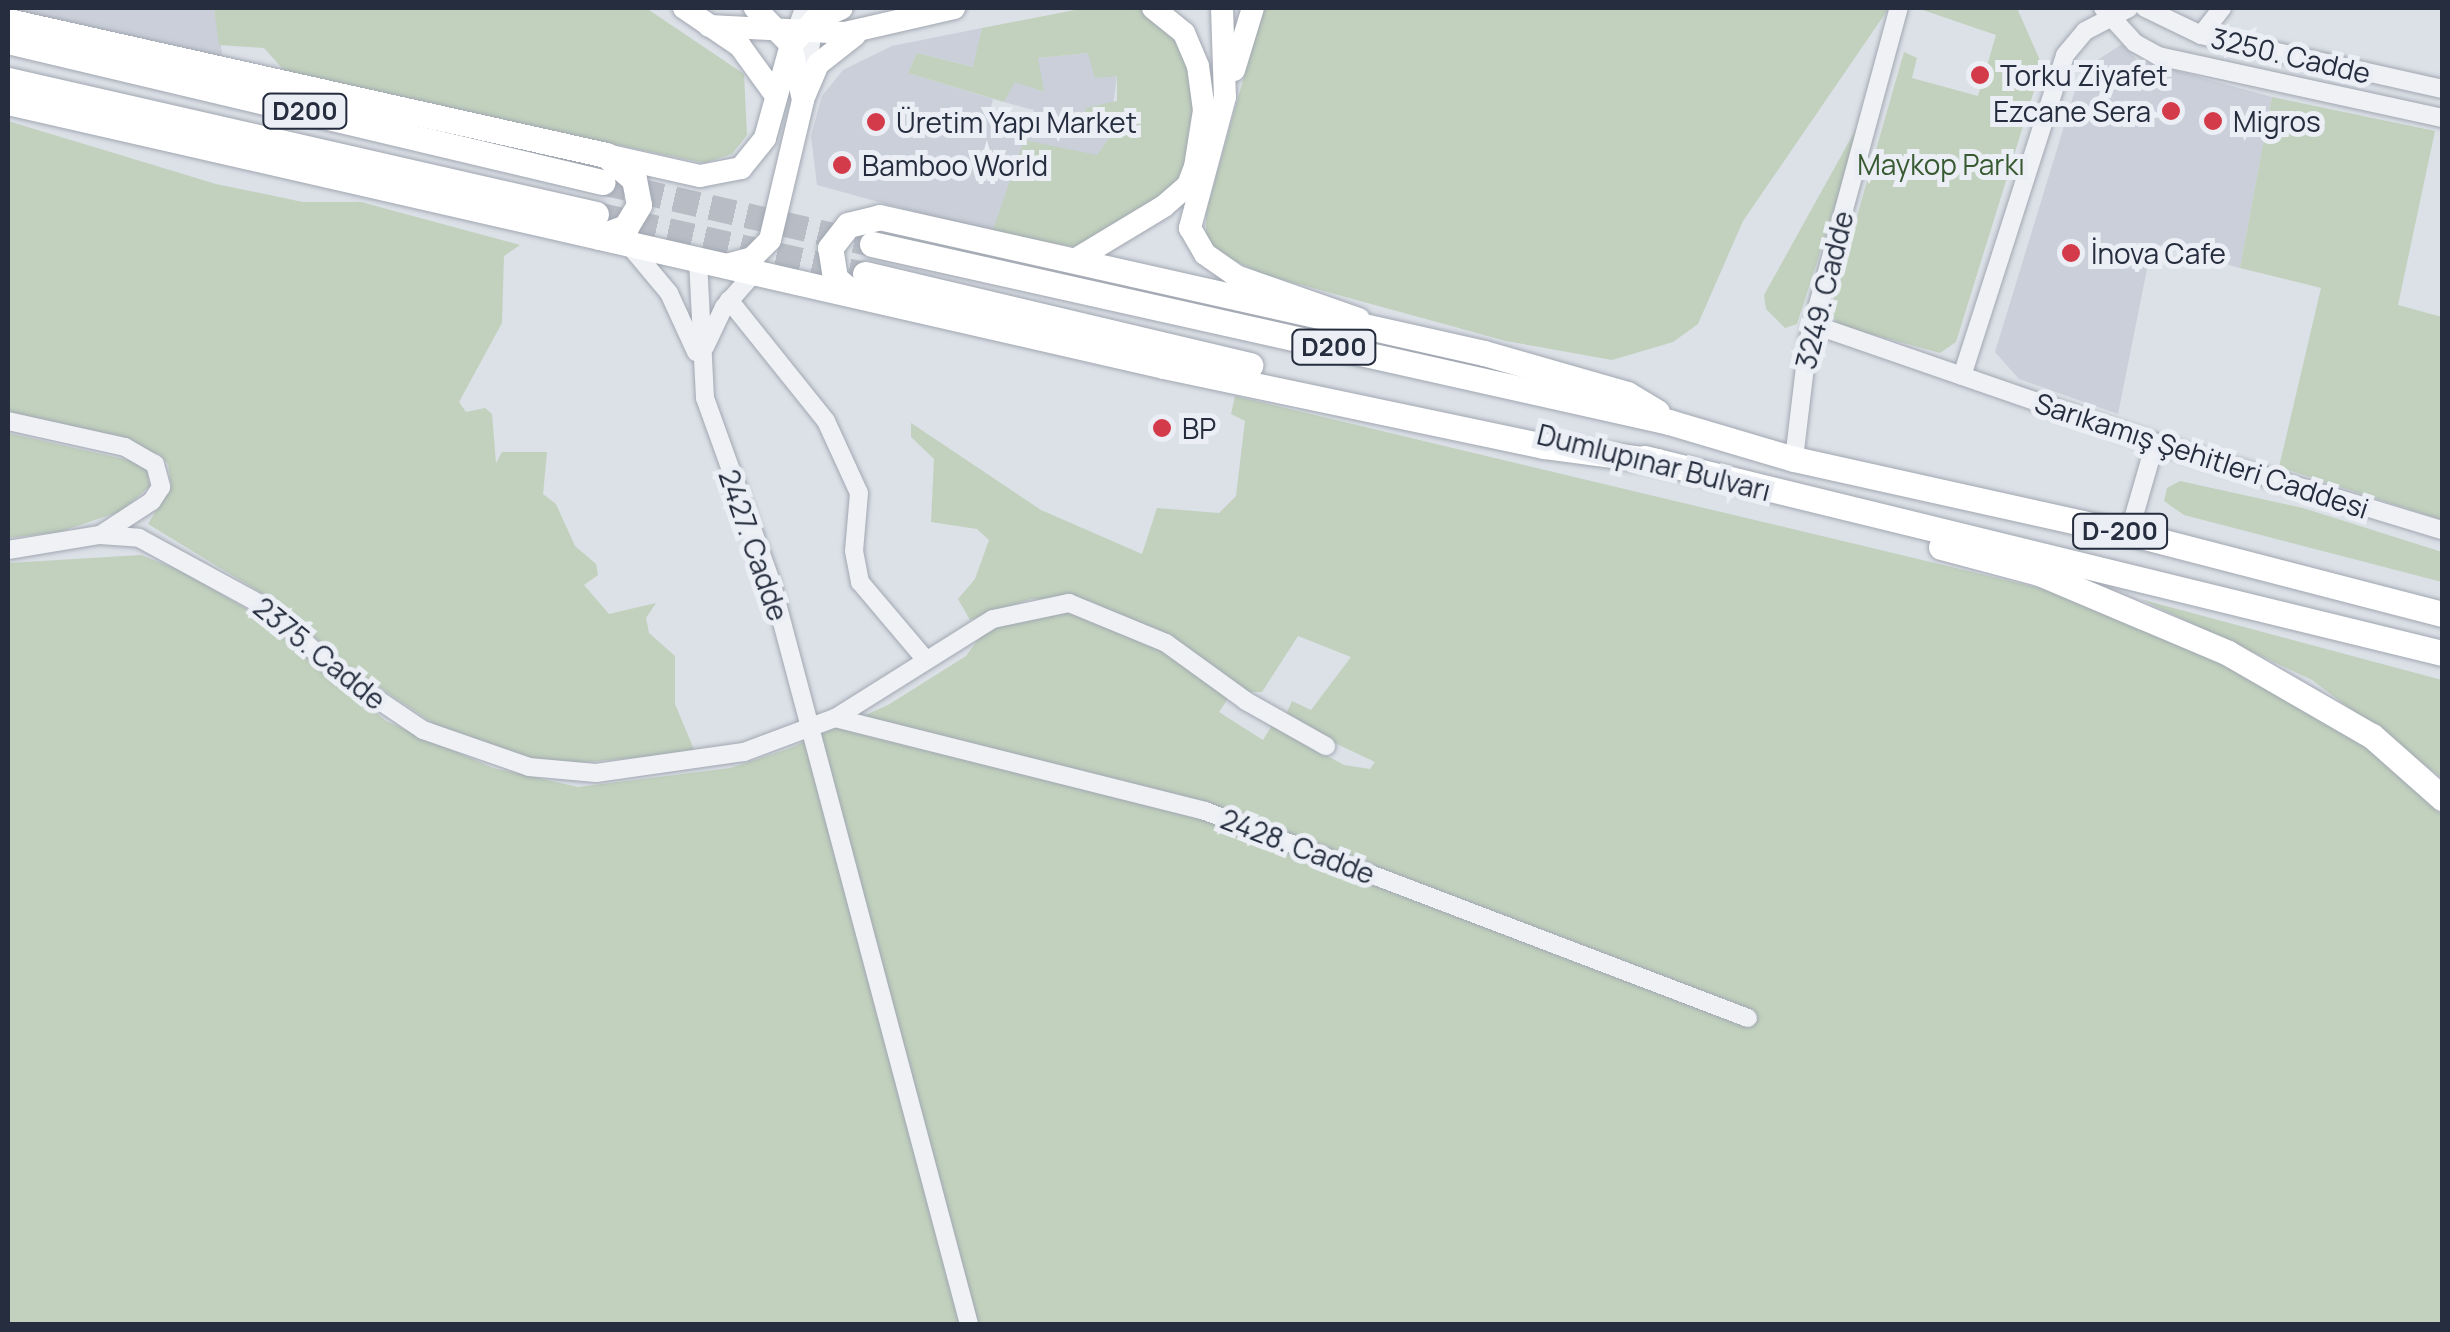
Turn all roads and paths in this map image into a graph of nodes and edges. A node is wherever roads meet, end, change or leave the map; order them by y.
1 (684, 8) edge
2 (842, 8) edge
3 (954, 8) edge
4 (1153, 8) edge
5 (1210, 8) edge
6 (1222, 8) edge
7 (1253, 8) edge
8 (1899, 8) edge
9 (2145, 8) edge
10 (2222, 8) edge
11 (2115, 12) edge
12 (8, 21) edge
13 (789, 22) edge
14 (710, 26) junction
15 (868, 29) junction
16 (2200, 35) junction
17 (8, 41) edge
18 (8, 80) edge
19 (2442, 90) edge
20 (774, 93) junction
21 (1225, 98) junction
22 (803, 100) junction
23 (8, 102) edge
24 (2442, 118) edge
25 (606, 155) junction
26 (1197, 160) junction
27 (602, 182) tunnel mouth
28 (598, 226) junction
29 (627, 244) junction
30 (872, 244) tunnel mouth
31 (1073, 261) junction
32 (710, 263) junction
33 (754, 273) junction
34 (862, 285) junction
35 (729, 300) junction
36 (1812, 324) junction
37 (1375, 328) junction
38 (700, 361) junction
39 (1962, 376) junction
40 (8, 422) edge
41 (1668, 422) junction
42 (2154, 444) junction
43 (1794, 458) junction
44 (1656, 462) joint
45 (1834, 505) junction
46 (2442, 530) edge
47 (2129, 533) junction
48 (100, 535) junction
49 (8, 550) edge
50 (2442, 614) edge
51 (2442, 653) edge
52 (926, 660) junction
53 (835, 718) junction
54 (810, 728) junction
55 (1326, 746) dead end
56 (2442, 798) edge
57 (1748, 1018) dead end
58 (969, 1324) edge

1 - 14 main road
2 - 13 main road
3 - 15 main road
4 - 26 main road
5 - 26 main road
6 - 21 main road
7 - 21 main road
8 - 36 street, 3249. Cadde
9 - 16 street, 3250. Cadde
10 - 16 street
11 - 24 street, 3250. Cadde
11 - 39 street
12 - 25 highway
13 - 14 main road
13 - 15 main road
13 - 20 main road
13 - 22 main road
14 - 20 main road
15 - 22 main road
16 - 19 street, 3250. Cadde
17 - 27 highway, D200
18 - 28 highway, D200
20 - 25 main road
21 - 37 main road
22 - 32 main road
23 - 28 highway
25 - 28 highway
26 - 31 main road
28 - 29 highway, Dumlupınar Bulvarı
29 - 32 highway, Dumlupınar Bulvarı
29 - 38 street, 2427. Cadde
30 - 41 highway, Dumlupınar Bulvarı / D200
31 - 34 highway
31 - 37 highway
32 - 33 highway, Dumlupınar Bulvarı
32 - 38 street, 2427. Cadde
33 - 34 highway, Dumlupınar Bulvarı
33 - 35 street
34 - 44 highway, Dumlupınar Bulvarı / D200
35 - 38 street
35 - 52 street
36 - 39 street, Sarıkamış Şehitleri Caddesi
36 - 43 street, 3249. Cadde
37 - 41 highway
38 - 54 street, 2427. Cadde
39 - 42 street, Sarıkamış Şehitleri Caddesi
40 - 48 street
41 - 43 highway, Dumlupınar Bulvarı / D200
42 - 46 street, Sarıkamış Şehitleri Caddesi
42 - 47 street
43 - 47 highway, Dumlupınar Bulvarı / D-200
44 - 45 highway, Dumlupınar Bulvarı / D-200
45 - 51 highway, Dumlupınar Bulvarı / D-200
45 - 56 highway
47 - 50 highway, Dumlupınar Bulvarı / D-200
48 - 49 street, 2375. Cadde
48 - 54 street, 2375. Cadde
52 - 53 street, 2375. Cadde
52 - 55 street, 2375. Cadde
53 - 54 street, 2375. Cadde
53 - 57 street, 2428. Cadde
54 - 58 street, 2427. Cadde

